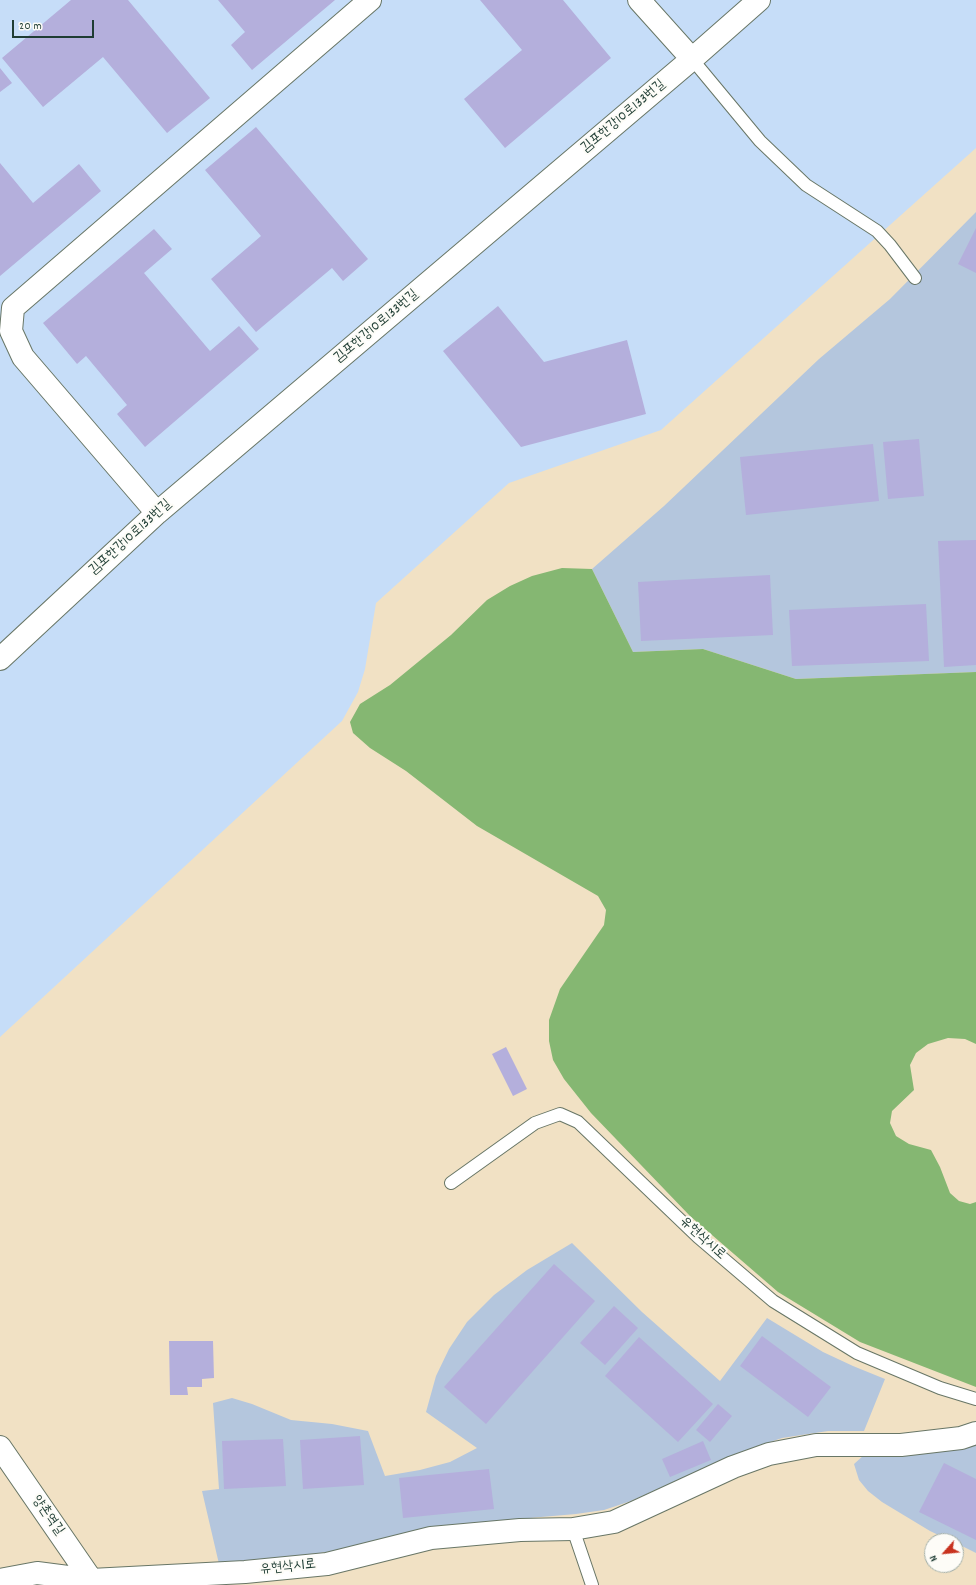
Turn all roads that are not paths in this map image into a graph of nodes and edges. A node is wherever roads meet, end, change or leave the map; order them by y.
1 (370, 0) edge
2 (640, 0) edge
3 (759, 0) edge
4 (692, 60) junction
5 (915, 278) dead end
6 (157, 514) junction
7 (0, 659) edge
8 (451, 1182) dead end
9 (976, 1399) edge
10 (976, 1433) edge
11 (0, 1447) edge
12 (573, 1530) junction
13 (0, 1580) edge
14 (93, 1582) edge
15 (592, 1585) edge

1 - 6 street
2 - 4 street
3 - 4 street, 김포한강10로133번길
4 - 5 lane
4 - 6 street, 김포한강10로133번길
6 - 7 street, 김포한강10로133번길
8 - 9 lane, 유현삭시로
10 - 12 street, 유현삭시로
11 - 14 street, 양촌역길
12 - 14 street, 유현삭시로
12 - 15 lane
13 - 14 street, 유현삭시로

